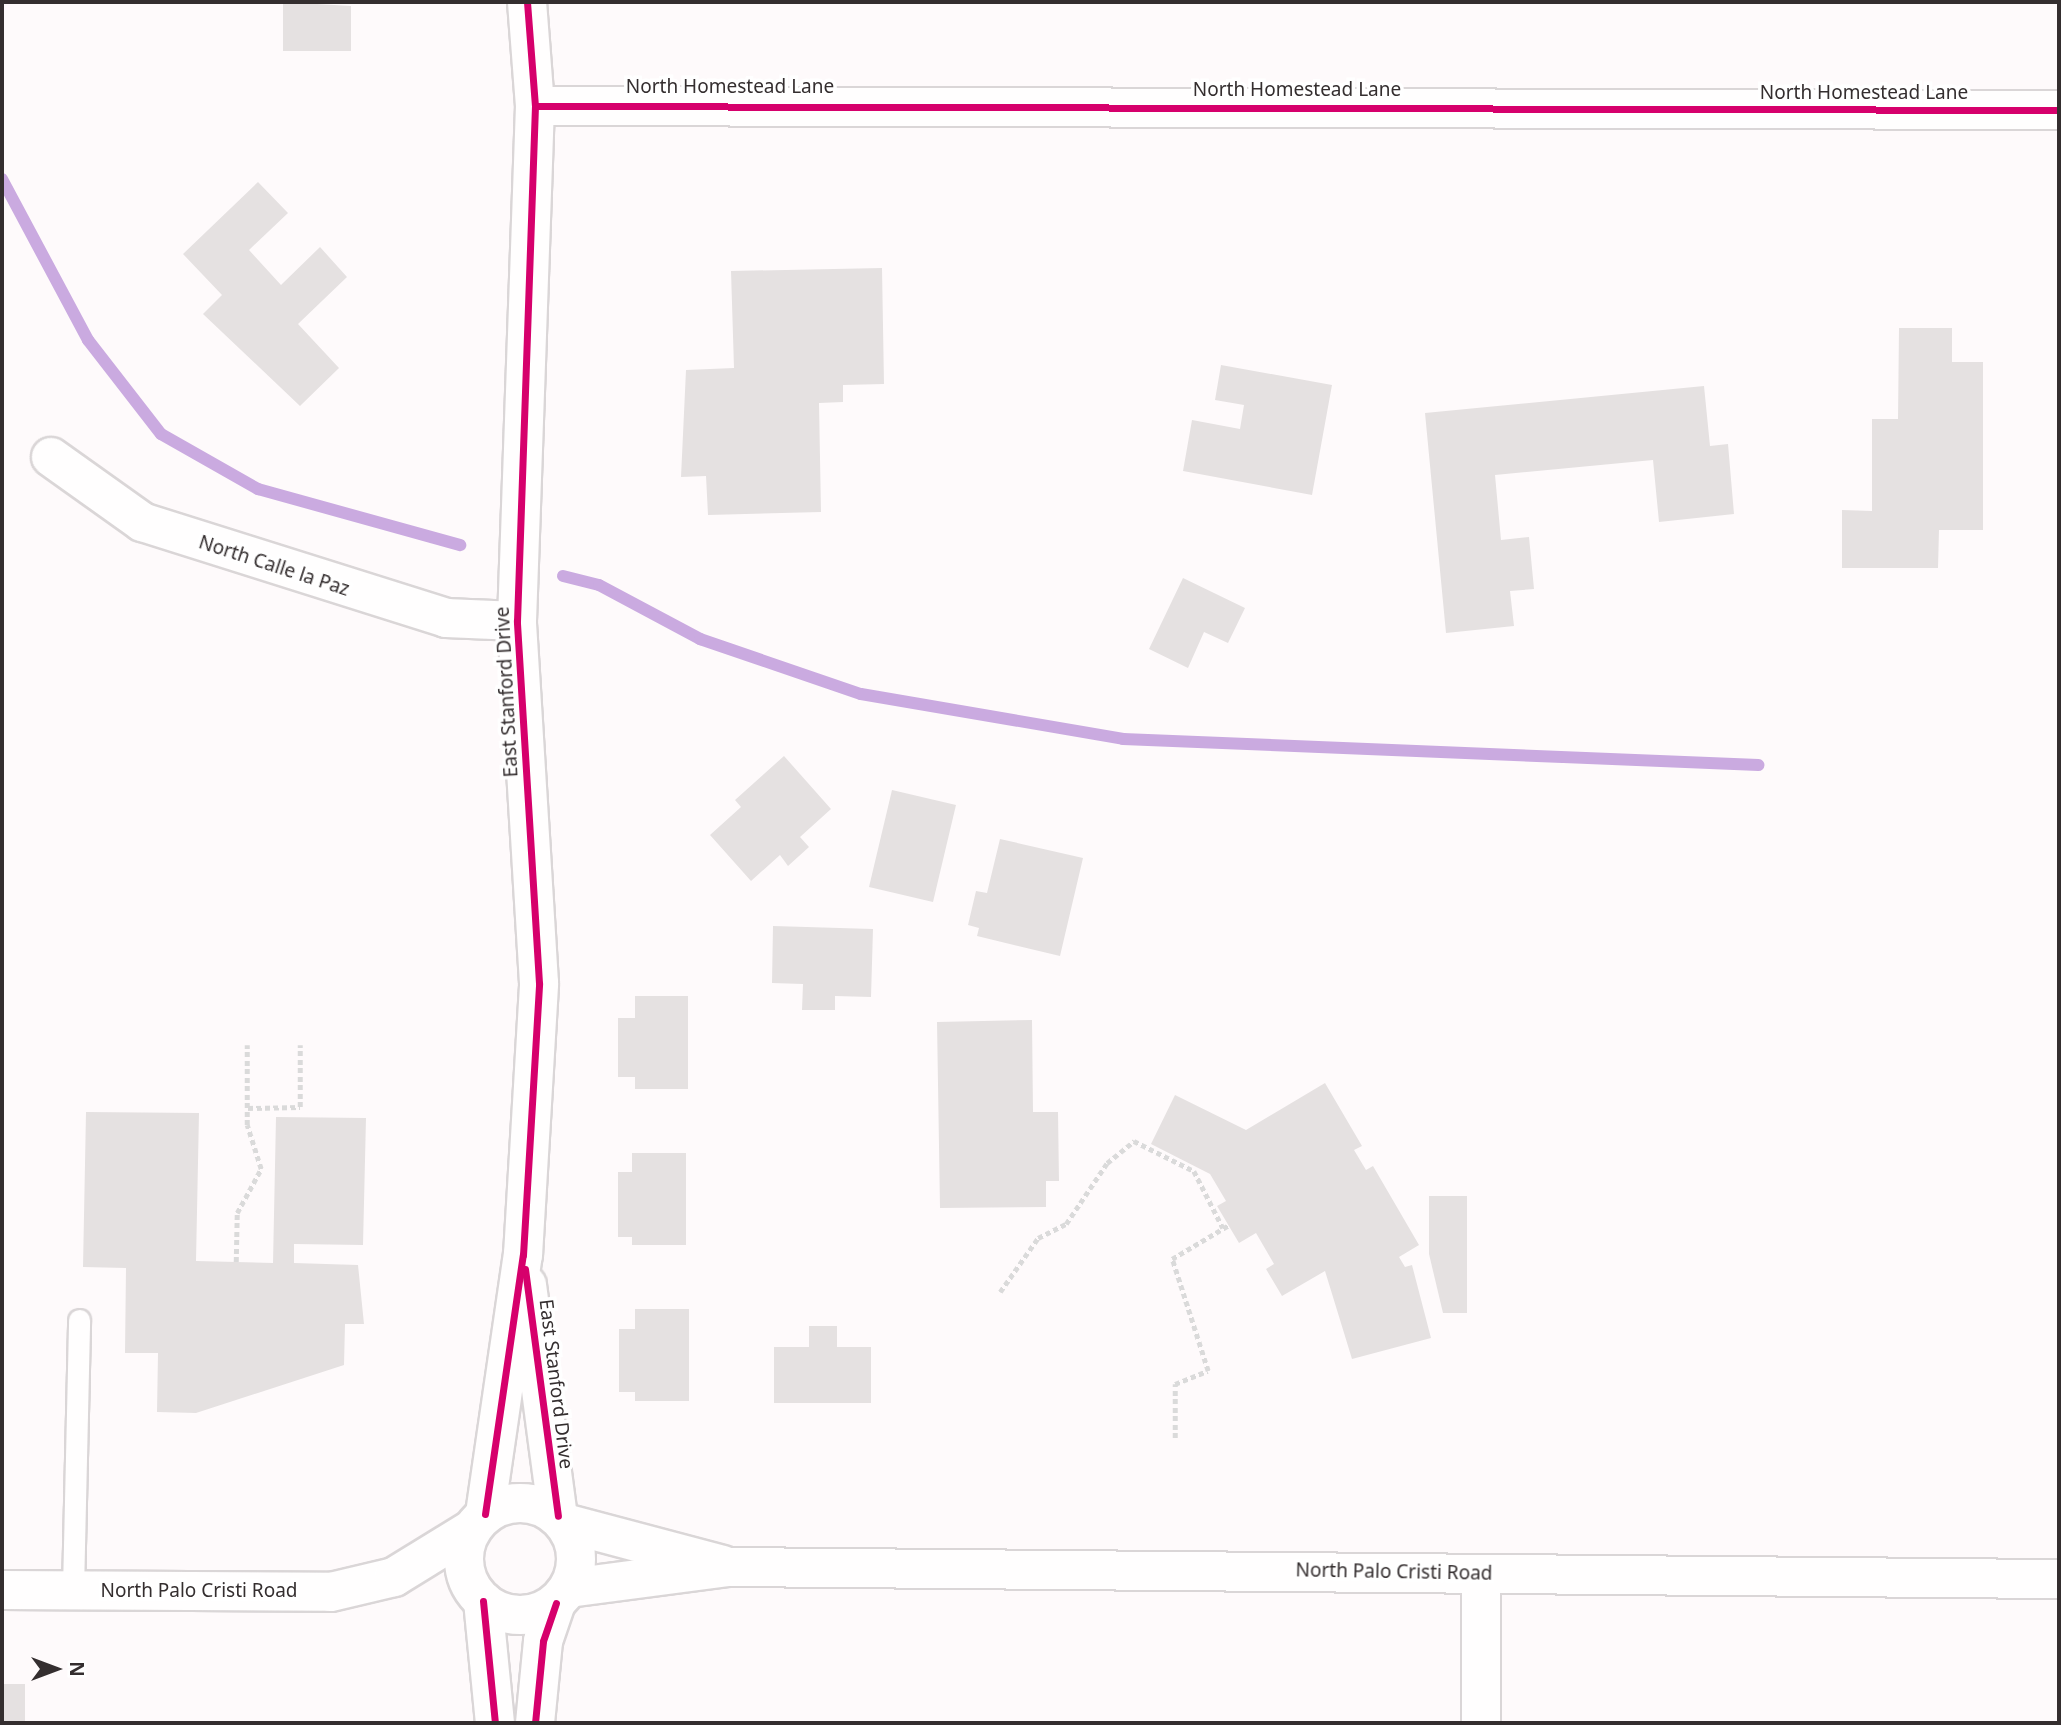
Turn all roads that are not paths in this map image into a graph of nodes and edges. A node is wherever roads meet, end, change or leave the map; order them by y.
1 (527, 2) edge
2 (535, 106) junction
3 (2059, 110) edge
4 (51, 457) dead end
5 (517, 621) junction
6 (523, 1255) junction
7 (79, 1320) dead end
8 (561, 1520) junction
9 (479, 1521) junction
10 (729, 1567) junction
11 (1481, 1574) junction
12 (394, 1577) junction
13 (2059, 1579) edge
14 (2, 1590) edge
15 (73, 1590) junction
16 (476, 1593) junction
17 (562, 1595) junction
18 (495, 1723) edge
19 (535, 1723) edge
20 (1481, 1723) edge

1 - 2 street, East Stanford Drive
2 - 3 street, North Homestead Lane
2 - 5 street, East Stanford Drive
4 - 5 street, North Calle la Paz
5 - 6 street, East Stanford Drive
6 - 8 street, East Stanford Drive
6 - 9 street, East Stanford Drive
7 - 15 lane
8 - 9 street
8 - 10 street, North Palo Cristi Road
8 - 17 street
9 - 12 street, North Palo Cristi Road
9 - 16 street
10 - 11 street, North Palo Cristi Road
10 - 17 street, North Palo Cristi Road
11 - 13 street, North Palo Cristi Road
11 - 20 street
12 - 15 street, North Palo Cristi Road
12 - 16 street, North Palo Cristi Road
14 - 15 street, North Palo Cristi Road
16 - 17 street
16 - 18 street
17 - 19 street

